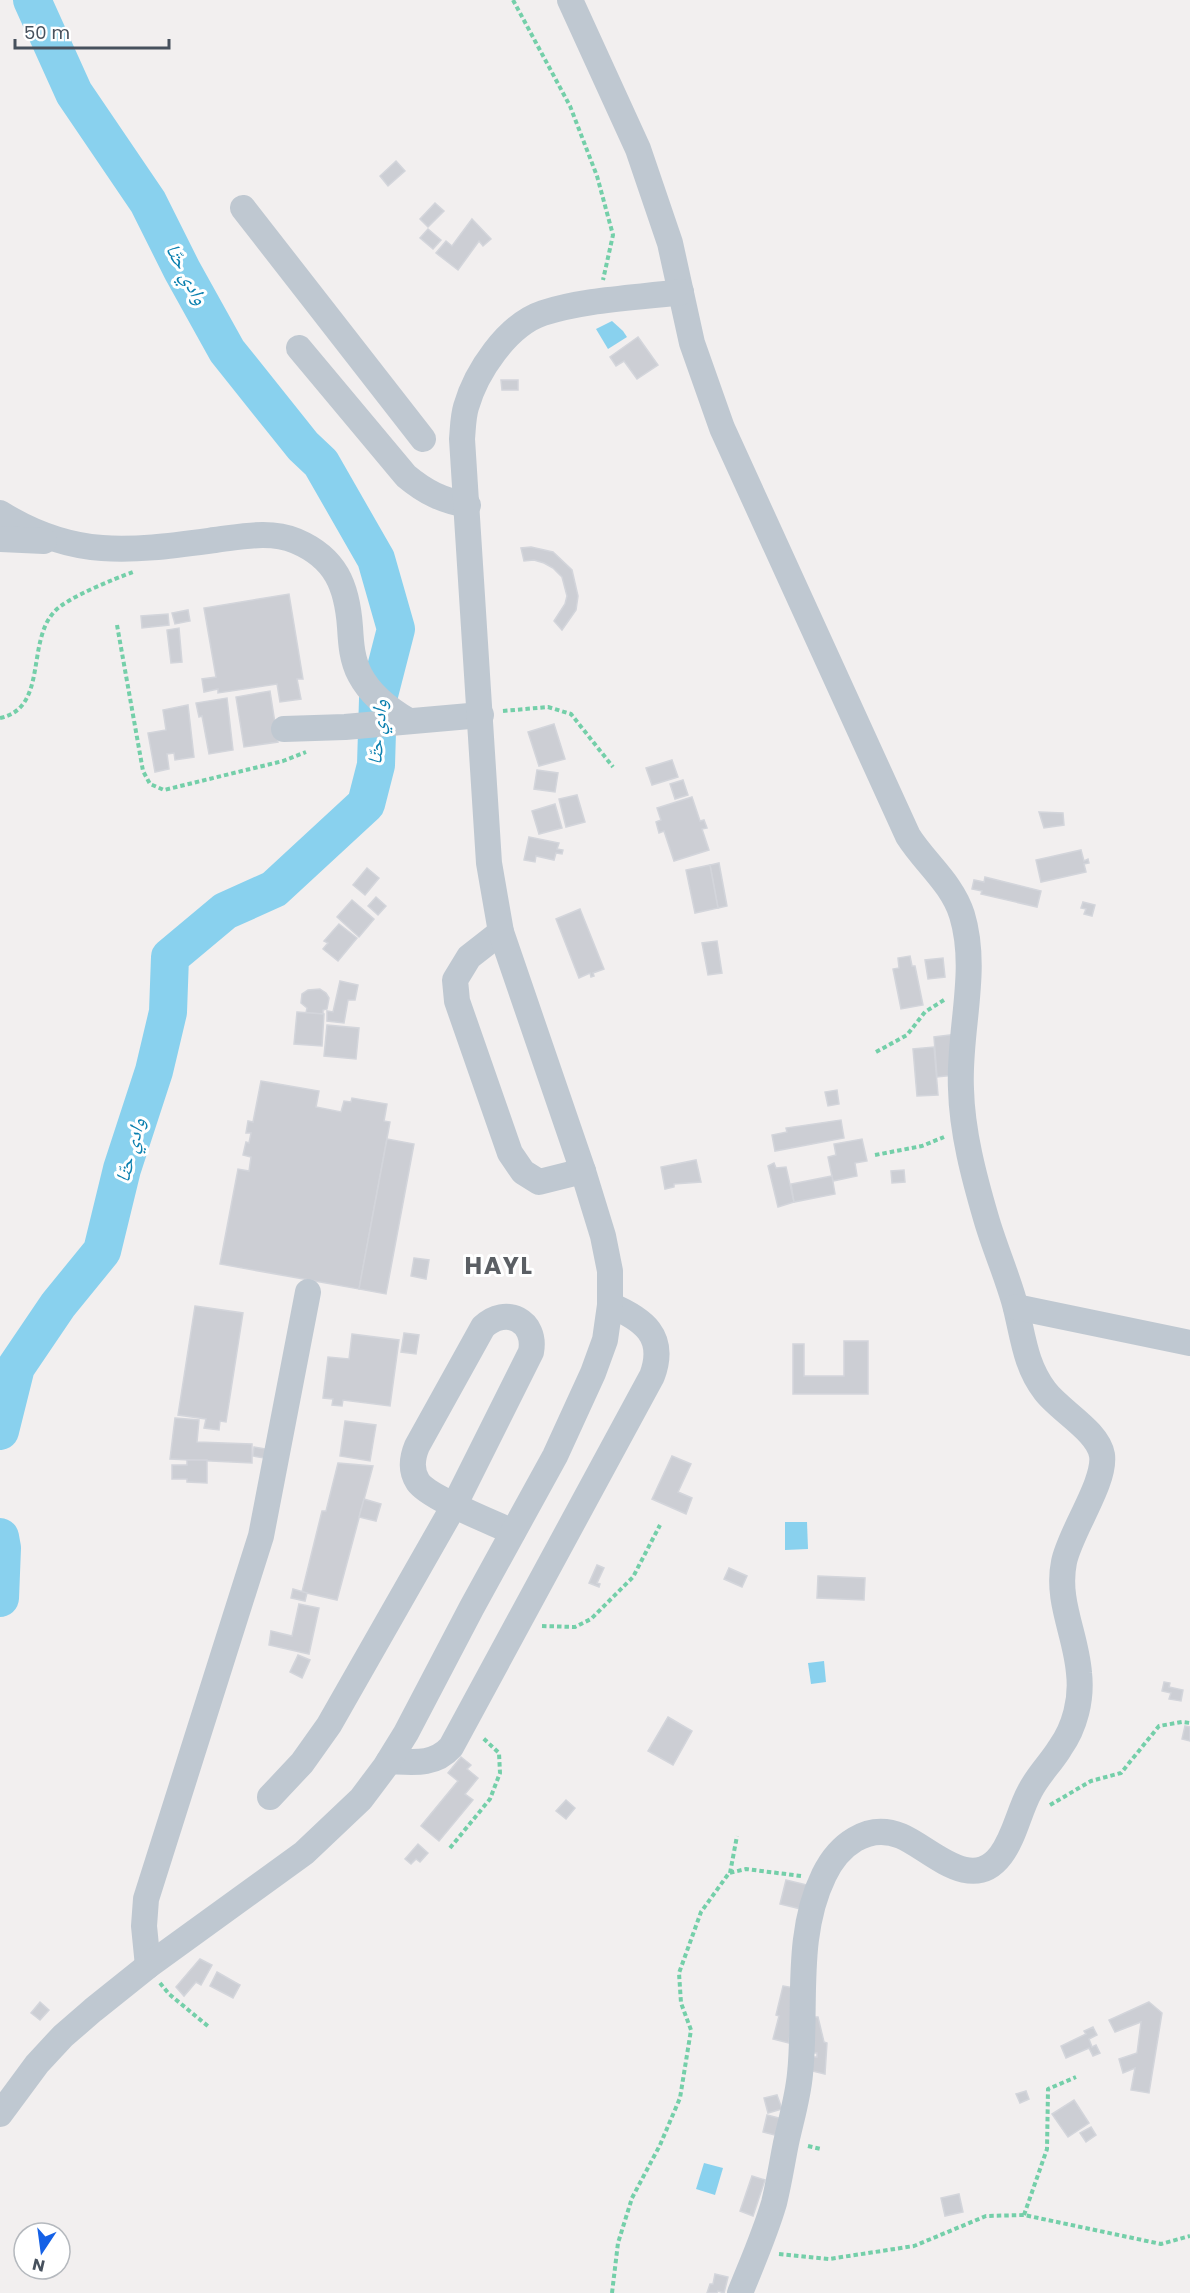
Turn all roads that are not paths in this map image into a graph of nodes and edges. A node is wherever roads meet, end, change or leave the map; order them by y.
1 (570, 0) edge
2 (243, 208) dead end
3 (681, 292) junction
4 (299, 348) dead end
5 (382, 449) junction
6 (468, 505) junction
7 (0, 513) edge
8 (0, 539) edge
9 (60, 542) junction
10 (481, 715) junction
11 (409, 721) junction
12 (284, 729) dead end
13 (501, 932) junction
14 (583, 1171) junction
15 (308, 1292) dead end
16 (610, 1305) junction
17 (1016, 1307) junction
18 (1190, 1343) edge
19 (455, 1504) junction
20 (513, 1532) junction
21 (389, 1761) junction
22 (270, 1797) dead end
23 (148, 1966) junction
24 (0, 2114) edge
25 (740, 2293) edge

1 - 3 street
2 - 5 street
3 - 6 street
3 - 17 street
4 - 5 street
5 - 6 street
6 - 10 street
7 - 9 street
8 - 9 street
9 - 11 street
10 - 11 street
10 - 13 street
11 - 12 street
13 - 14 street
13 - 14 street
14 - 16 street
15 - 23 street
16 - 20 street
16 - 21 street
17 - 18 street
17 - 25 street
19 - 19 street
19 - 20 street
19 - 22 street
20 - 21 street
21 - 23 street
23 - 24 street

